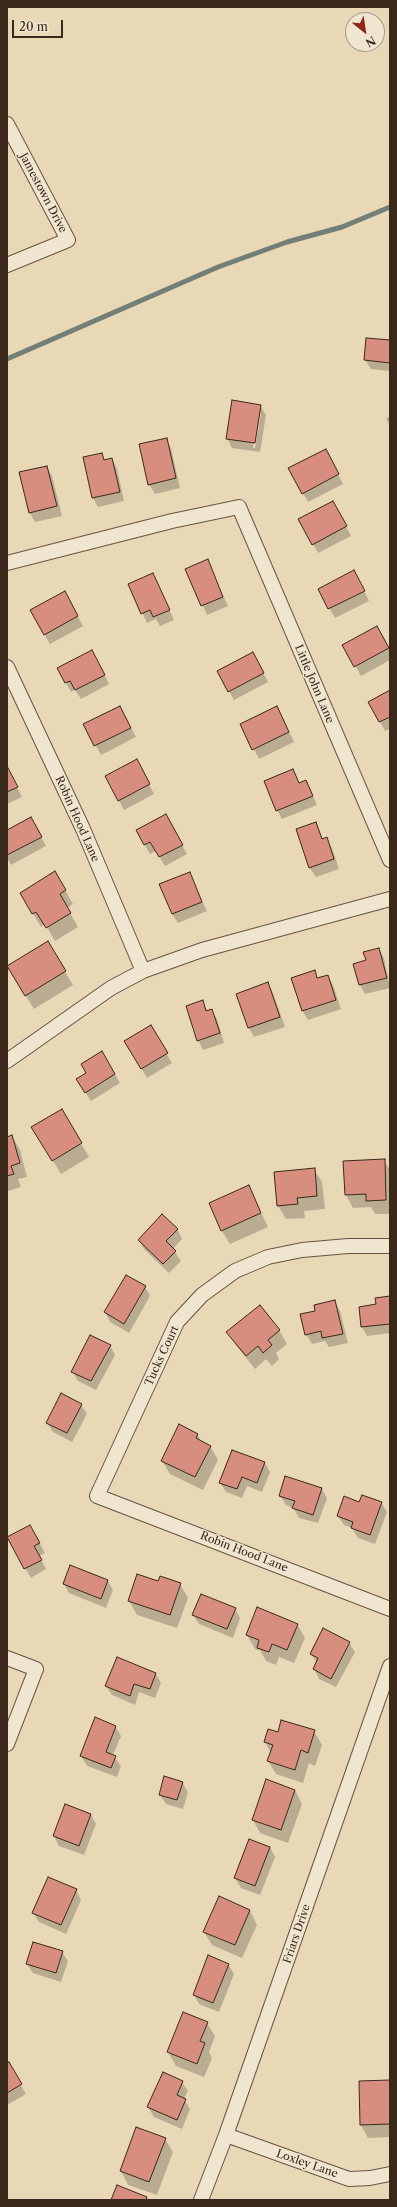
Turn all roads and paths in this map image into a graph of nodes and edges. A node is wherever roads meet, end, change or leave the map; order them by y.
1 (7, 124) edge
2 (7, 265) edge
3 (7, 563) edge
4 (7, 667) edge
5 (390, 860) edge
6 (390, 899) edge
7 (143, 971) junction
8 (7, 1061) edge
9 (390, 1246) edge
10 (98, 1496) joint
11 (390, 1609) edge
12 (7, 1658) edge
13 (390, 1666) edge
14 (7, 1744) edge
15 (226, 2135) junction
16 (390, 2174) edge
17 (202, 2200) edge

1 - 2 street, Jamestown Drive
3 - 5 street, Little John Lane
4 - 7 street, Robin Hood Lane
6 - 7 street
7 - 8 street
9 - 10 street, Tucks Court
10 - 11 street, Robin Hood Lane
12 - 14 street
13 - 15 street, Friars Drive
15 - 16 street, Loxley Lane
15 - 17 street, Friars Drive

